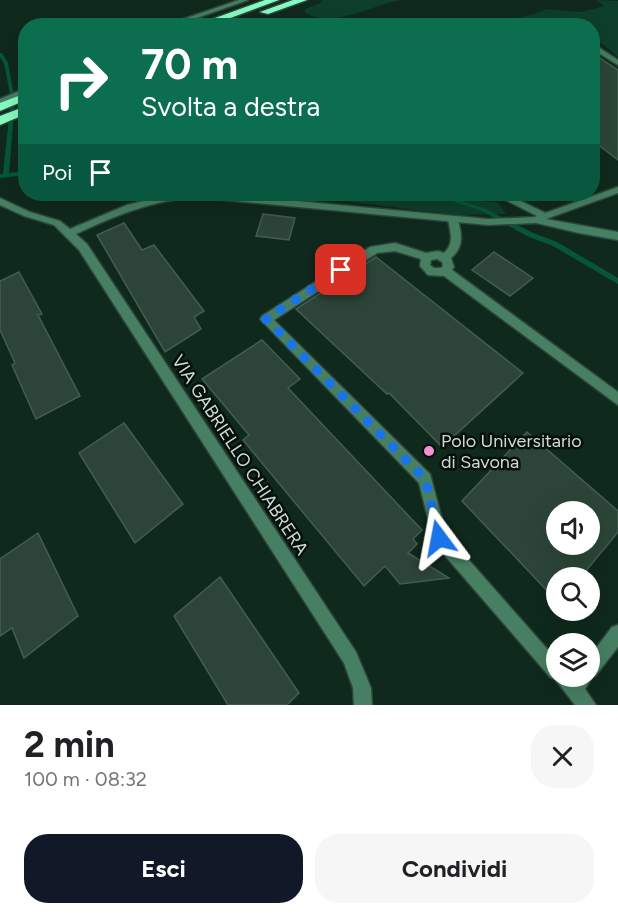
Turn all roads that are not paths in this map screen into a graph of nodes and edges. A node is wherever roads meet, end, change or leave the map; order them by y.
1 (245, 0) edge
2 (274, 0) edge
3 (302, 0) edge
4 (190, 18) edge
5 (221, 18) edge
6 (249, 18) edge
7 (600, 51) edge
8 (618, 63) edge
9 (18, 96) edge
10 (18, 97) edge
11 (0, 102) edge
12 (0, 107) edge
13 (18, 113) edge
14 (0, 122) edge
15 (618, 190) edge
16 (600, 196) edge
17 (0, 201) edge
18 (146, 201) edge
19 (256, 201) edge
20 (512, 201) edge
21 (587, 201) edge
22 (540, 218) junction
23 (453, 220) junction
24 (70, 232) junction
25 (618, 236) edge
26 (426, 257) junction
27 (445, 258) junction
28 (445, 271) junction
29 (618, 399) edge
30 (618, 633) edge
31 (600, 656) edge
32 (546, 660) edge
33 (576, 687) edge
34 (363, 705) edge
35 (587, 705) edge

1 - 4 street
2 - 5 highway
3 - 6 highway
7 - 8 street
9 - 11 street
10 - 12 highway
13 - 14 highway
15 - 16 street
17 - 24 street
18 - 24 street
19 - 23 street
20 - 22 street
21 - 22 street
22 - 23 street
22 - 25 street
23 - 27 street
24 - 34 street, VIA GABRIELLO CHIABRERA
26 - 27 street
26 - 28 street
26 - 32 street
27 - 28 street
28 - 29 street
30 - 31 street
33 - 35 street

